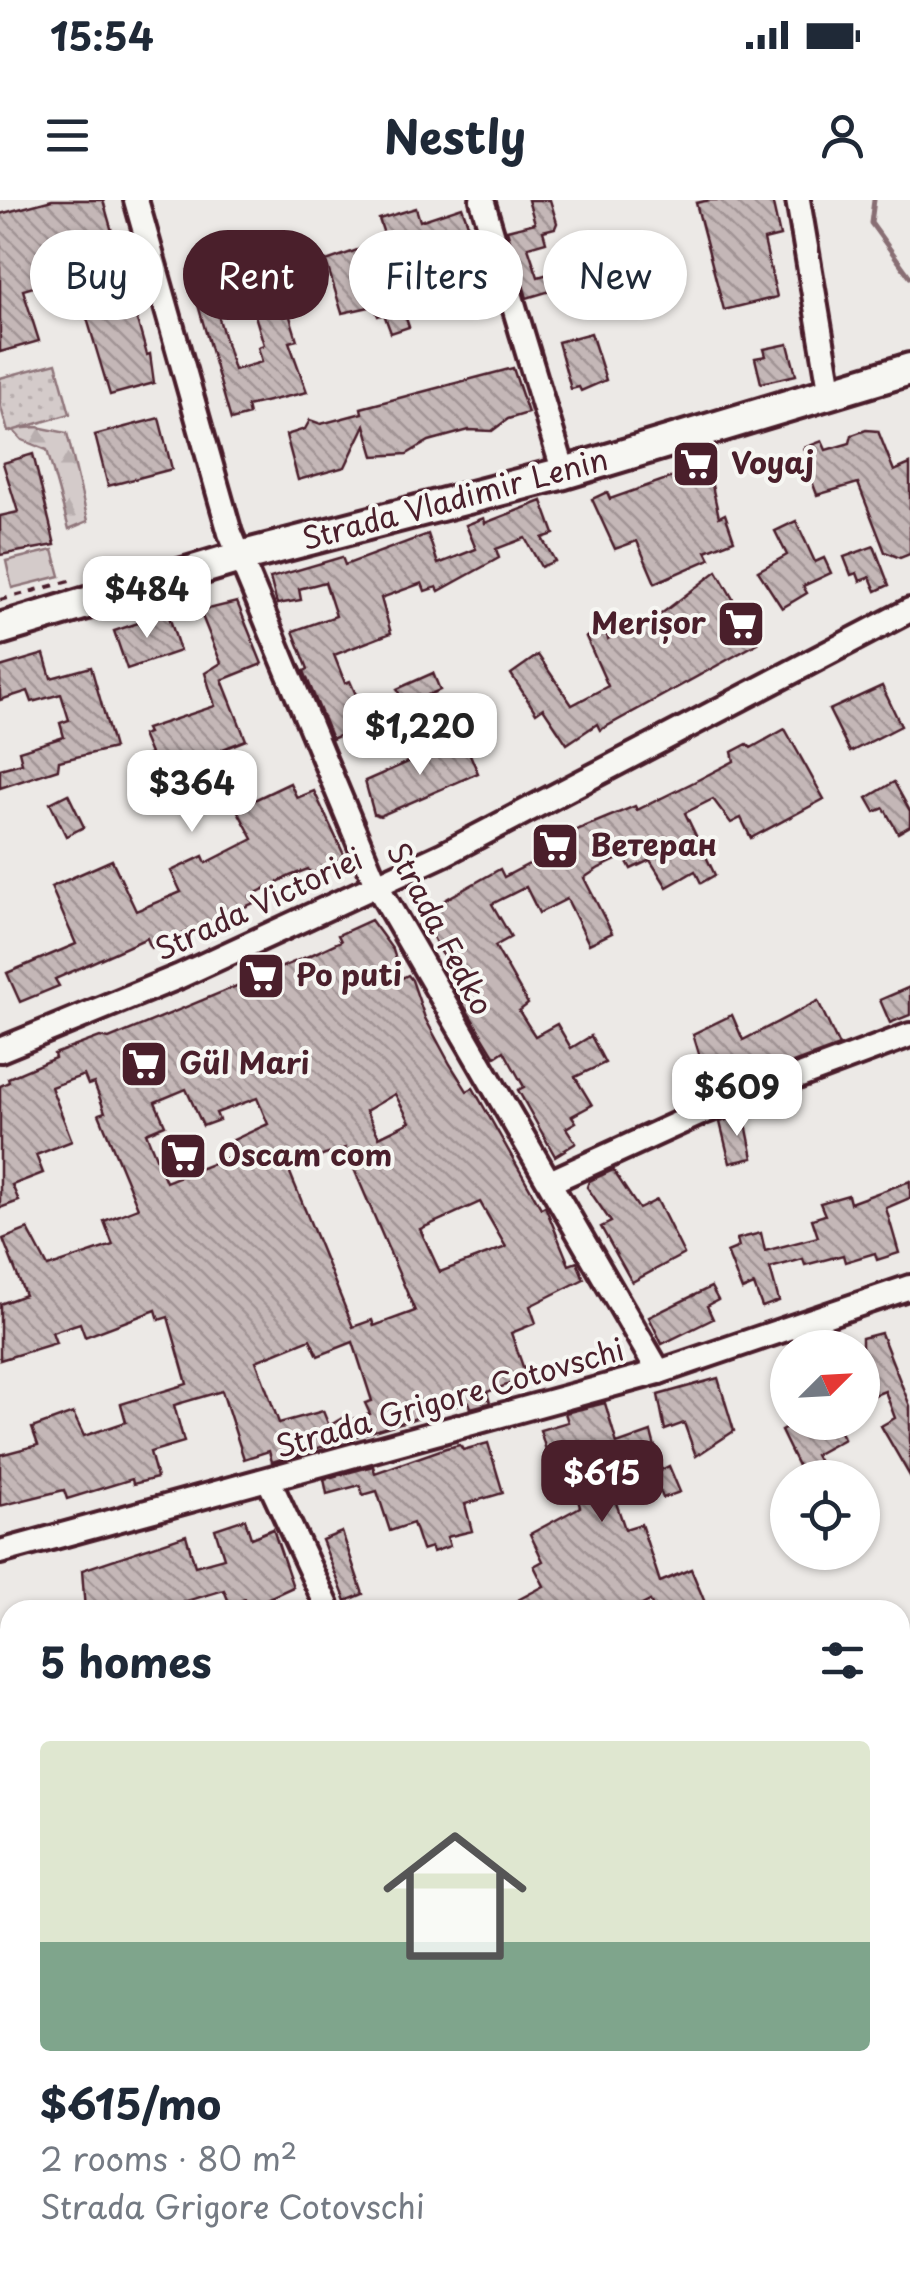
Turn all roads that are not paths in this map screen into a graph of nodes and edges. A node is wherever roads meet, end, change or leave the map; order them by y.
1 (136, 200) edge
2 (482, 200) edge
3 (798, 200) edge
4 (910, 369) edge
5 (831, 395) junction
6 (564, 473) junction
7 (240, 557) junction
8 (910, 610) edge
9 (0, 629) edge
10 (376, 884) junction
11 (910, 1035) edge
12 (0, 1050) edge
13 (550, 1182) junction
14 (910, 1287) edge
15 (659, 1372) junction
16 (270, 1481) junction
17 (0, 1552) edge
18 (324, 1600) edge

1 - 7 street, Strada Fedko
2 - 6 street
3 - 5 street
4 - 5 main road, Strada Vladimir Lenin
5 - 6 main road, Strada Vladimir Lenin
6 - 7 main road, Strada Vladimir Lenin
7 - 9 main road, Strada Vladimir Lenin
7 - 10 street, Strada Fedko
8 - 10 street, Strada Victoriei
10 - 12 street, Strada Victoriei
10 - 13 street, Strada Fedko
11 - 13 street
13 - 15 street, Strada Fedko
14 - 15 street, Strada Grigore Cotovschi
15 - 16 street, Strada Grigore Cotovschi
16 - 17 street, Strada Grigore Cotovschi
16 - 18 street

